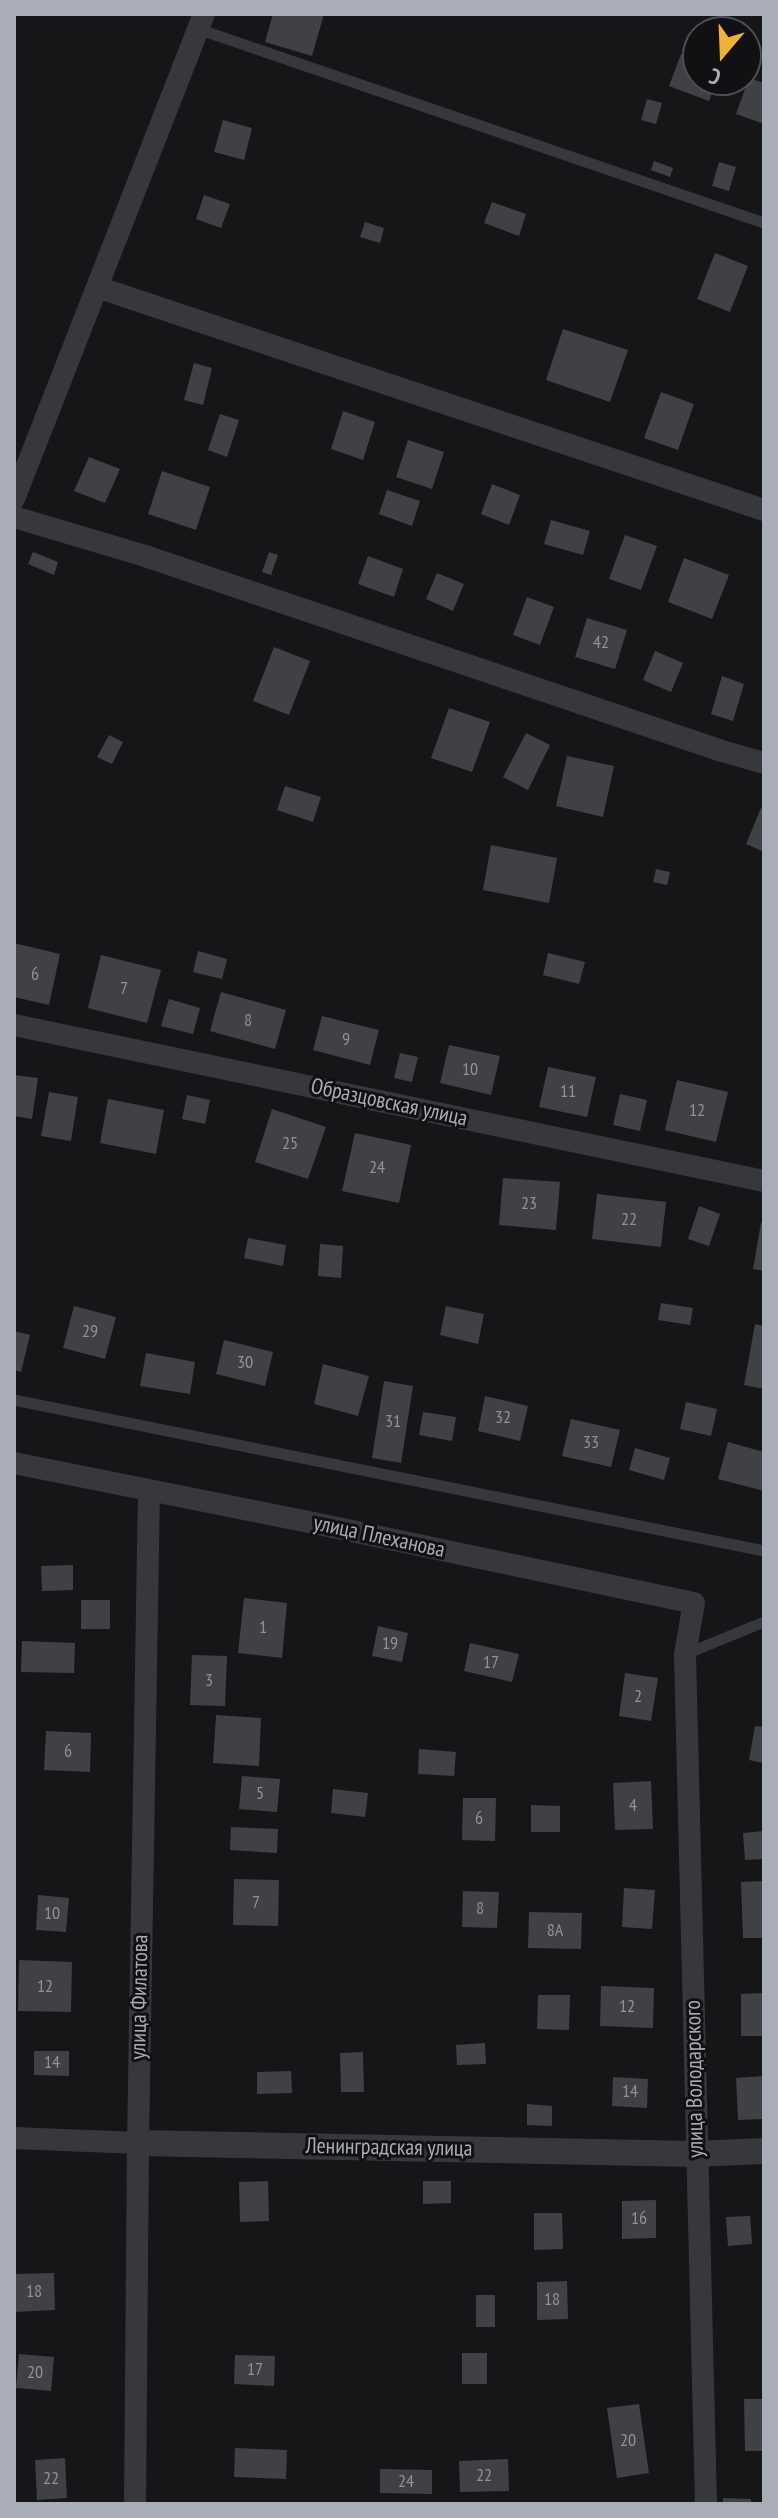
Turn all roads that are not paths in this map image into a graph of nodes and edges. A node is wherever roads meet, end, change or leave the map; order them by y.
1 (201, 21) edge
2 (764, 223) edge
3 (97, 287) junction
4 (14, 499) edge
5 (764, 510) edge
6 (14, 517) edge
7 (764, 763) edge
8 (14, 1025) edge
9 (764, 1181) edge
10 (14, 1400) edge
11 (14, 1463) edge
12 (149, 1490) junction
13 (764, 1551) edge
14 (764, 1622) edge
15 (685, 1654) junction
16 (14, 2138) edge
17 (138, 2143) junction
18 (764, 2151) edge
19 (697, 2154) junction
20 (135, 2504) edge
21 (706, 2504) edge

1 - 2 lane
1 - 3 street
3 - 4 street
3 - 5 street
6 - 7 street
8 - 9 street, Образцовская улица
10 - 13 lane
11 - 12 street, улица Плеханова
12 - 15 street, улица Плеханова
12 - 17 street, улица Филатова
14 - 15 lane
15 - 19 street, улица Володарского
16 - 17 street, Ленинградская улица
17 - 19 street, Ленинградская улица
17 - 20 street, улица Филатова
18 - 19 street, Ленинградская улица
19 - 21 street, улица Володарского

